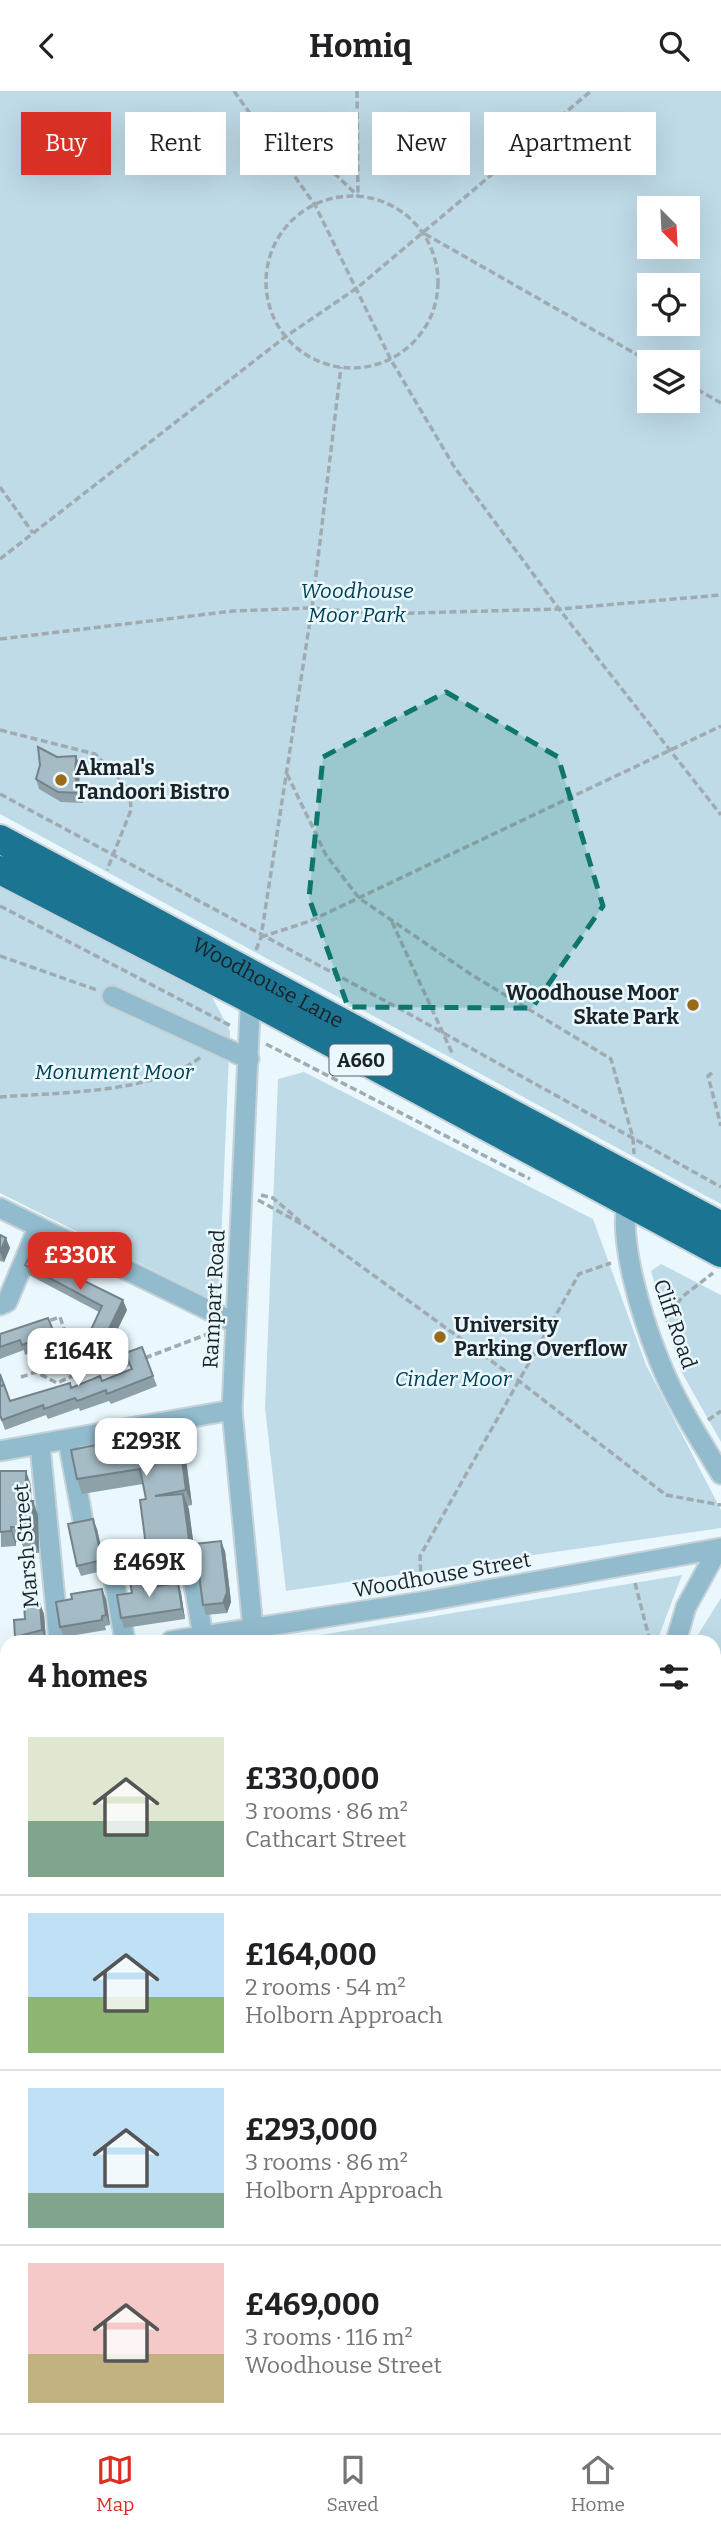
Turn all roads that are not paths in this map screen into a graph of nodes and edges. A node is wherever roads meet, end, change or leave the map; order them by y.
1 (0, 839) edge
2 (0, 870) edge
3 (248, 971) junction
4 (112, 996) road end
5 (252, 1000) junction
6 (249, 1059) junction
7 (630, 1191) junction
8 (0, 1208) edge
9 (721, 1226) edge
10 (38, 1228) junction
11 (721, 1253) edge
12 (0, 1305) edge
13 (235, 1323) junction
14 (232, 1410) junction
15 (68, 1440) junction
16 (40, 1446) junction
17 (0, 1451) edge
18 (721, 1474) edge
19 (83, 1521) edge
20 (720, 1548) edge
21 (191, 1567) road end
22 (114, 1580) road end
23 (243, 1634) edge
24 (58, 1635) edge
25 (124, 1635) edge
26 (203, 1635) edge
27 (223, 1635) edge
28 (678, 1635) edge

1 - 3 highway, Woodhouse Lane / A660
2 - 5 highway, Woodhouse Lane / A660
3 - 5 street, Rampart Road
3 - 7 highway, Woodhouse Lane / A660
4 - 6 street
5 - 6 street, Rampart Road
5 - 7 highway, Woodhouse Lane / A660
6 - 13 street, Rampart Road
7 - 9 highway, Woodhouse Lane / A660
7 - 11 highway, Woodhouse Lane / A660
7 - 18 street, Cliff Road
8 - 10 street
10 - 12 street
10 - 13 street
13 - 14 street, Rampart Road
14 - 15 street
14 - 23 street, Rampart Road
15 - 16 street
15 - 19 street
16 - 17 street
16 - 24 street, Marsh Street
20 - 23 street, Woodhouse Street
20 - 28 street
21 - 26 street
22 - 25 street
23 - 27 street, Woodhouse Street

